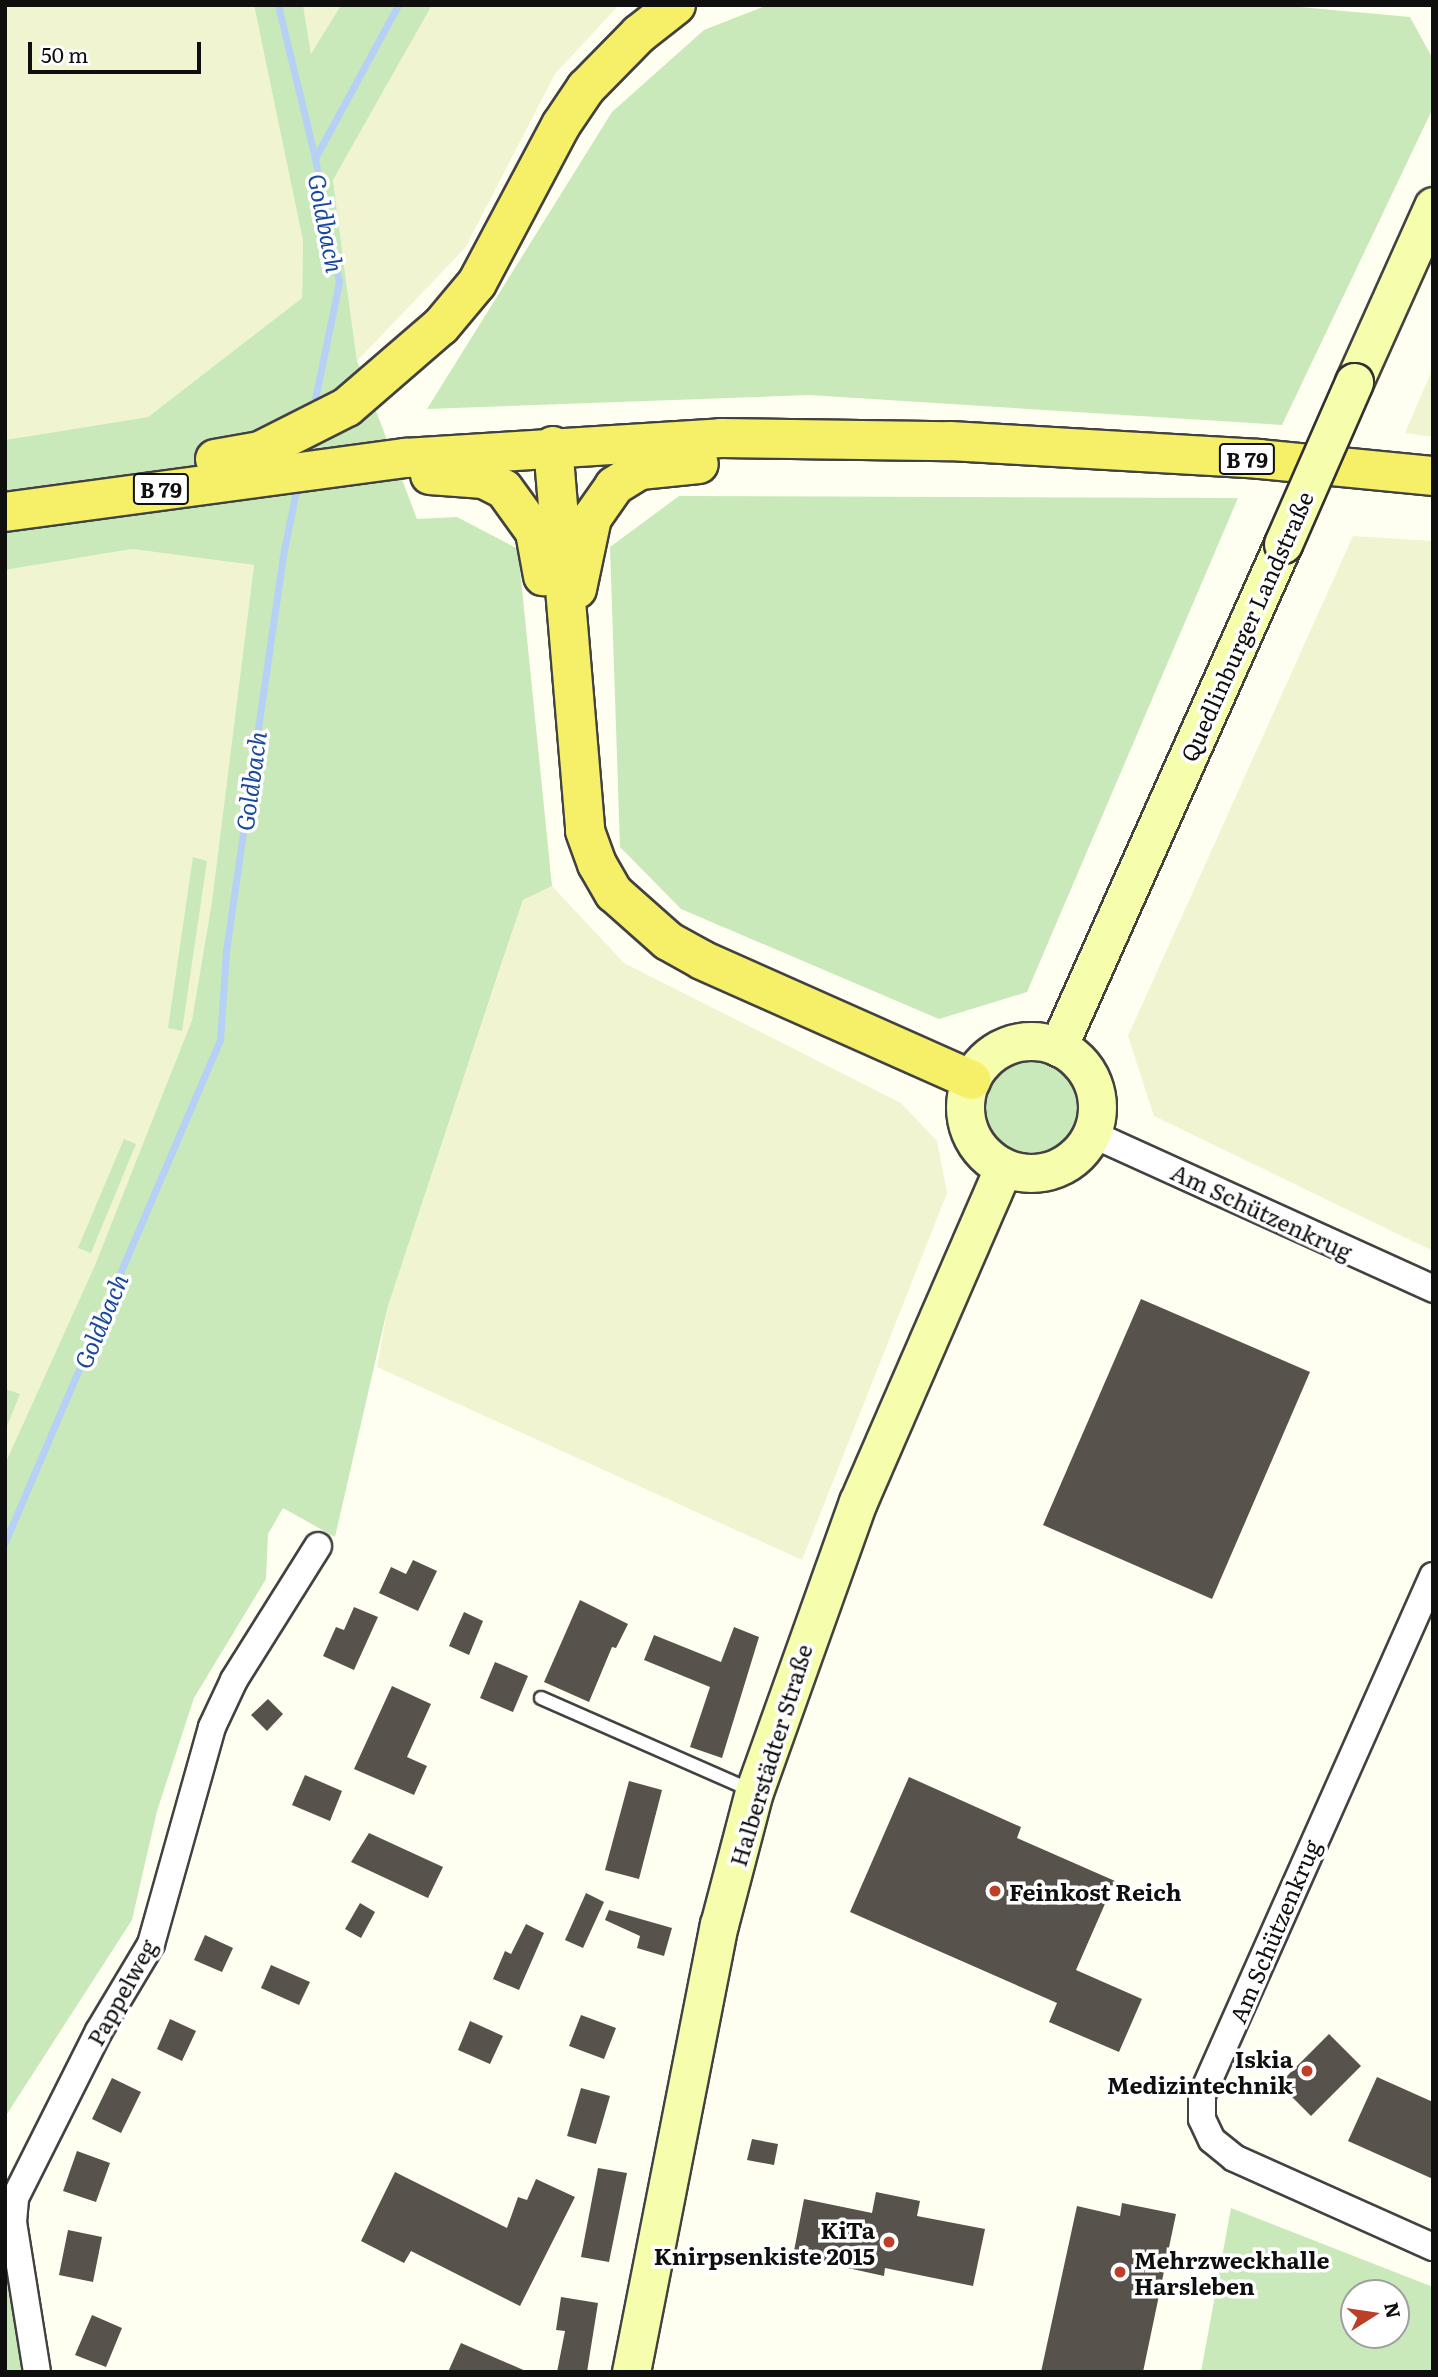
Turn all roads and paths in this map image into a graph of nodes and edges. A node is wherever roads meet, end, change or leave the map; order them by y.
1 (676, 5) edge
2 (1433, 206) edge
3 (721, 438) junction
4 (553, 446) junction
5 (405, 458) junction
6 (261, 463) junction
7 (1433, 476) edge
8 (5, 512) edge
9 (571, 632) junction
10 (1058, 1047) junction
11 (972, 1080) junction
12 (1092, 1134) junction
13 (1004, 1167) junction
14 (1433, 1289) edge
15 (318, 1546) dead end
16 (1432, 1581) edge
17 (541, 1698) dead end
18 (754, 1792) junction
19 (1433, 2247) edge
20 (37, 2372) edge
21 (631, 2372) edge

1 - 6 main road
2 - 10 main road, Quedlinburger Landstraße, bridge
3 - 4 main road, B 79
3 - 7 main road, B 79
3 - 9 main road
4 - 5 main road, B 79
4 - 9 main road
5 - 6 main road, B 79
5 - 9 main road
6 - 8 main road
9 - 11 main road
10 - 11 main road
10 - 12 main road
11 - 13 main road
12 - 13 main road
12 - 14 street, Am Schützenkrug
13 - 18 main road, Halberstädter Straße
15 - 20 street, Pappelweg
16 - 19 street, Am Schützenkrug
17 - 18 lane
18 - 21 main road, Halberstädter Straße

